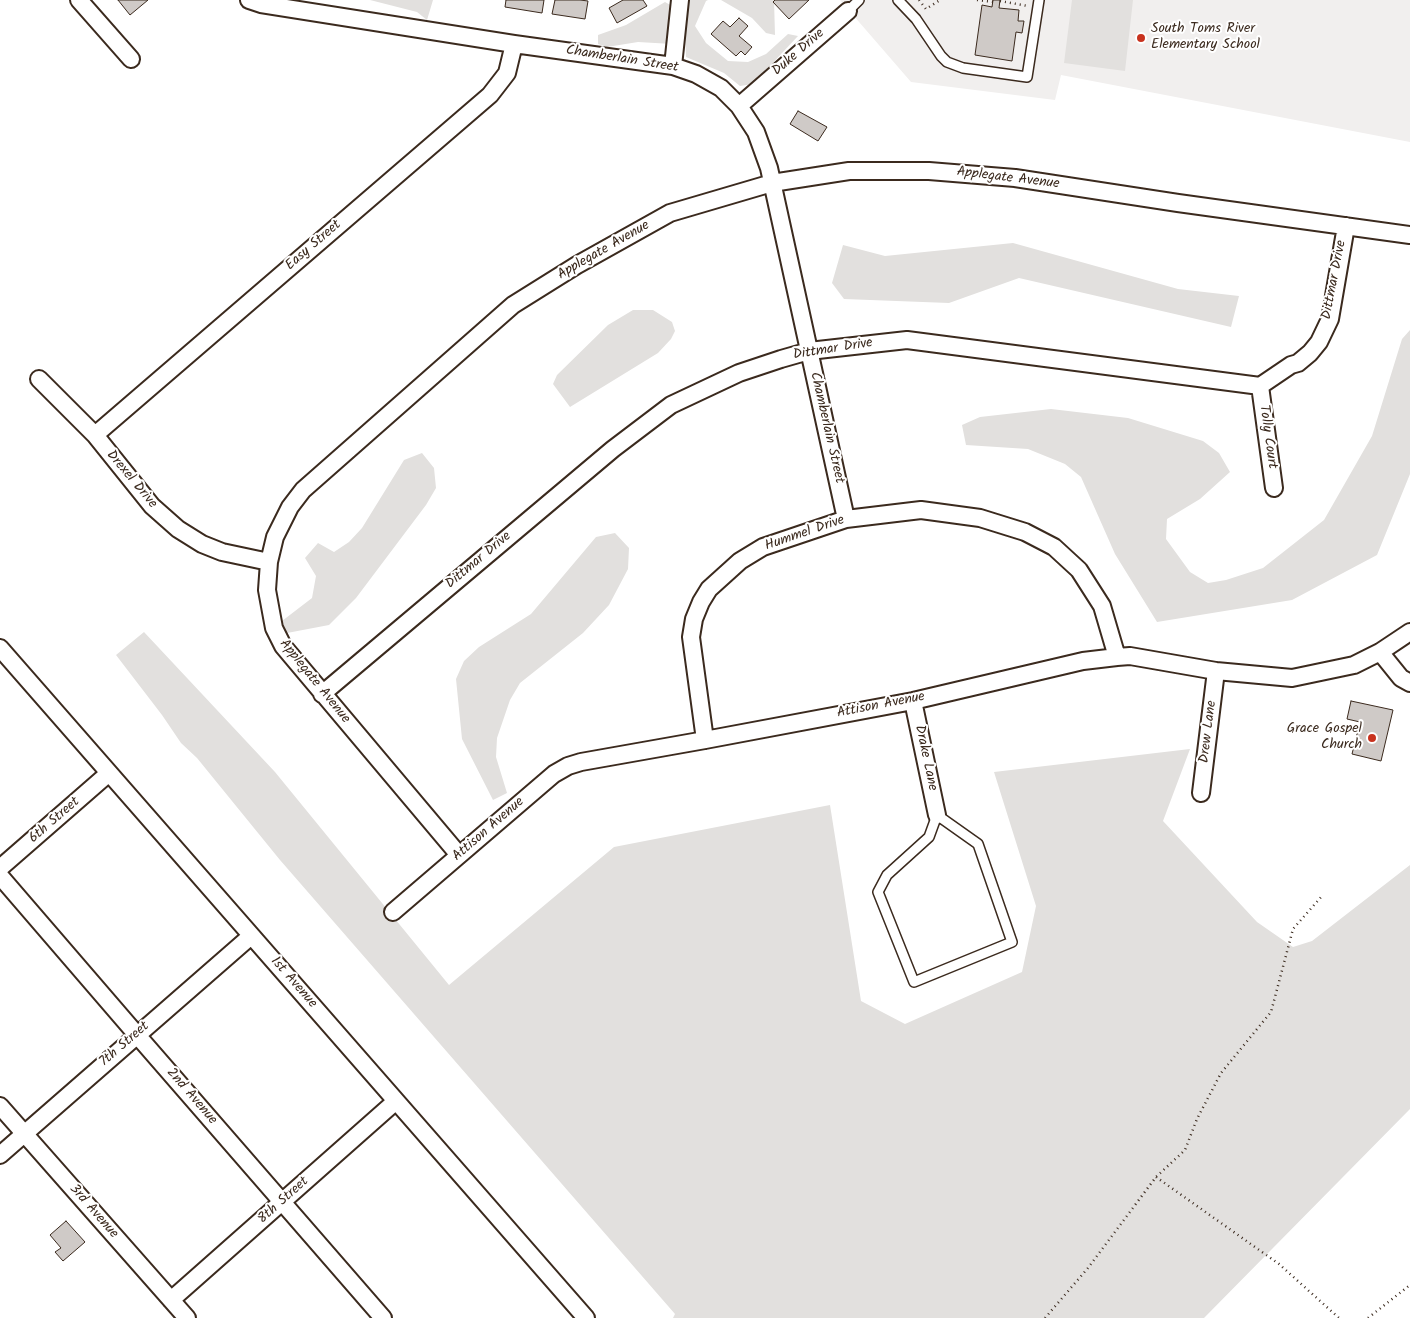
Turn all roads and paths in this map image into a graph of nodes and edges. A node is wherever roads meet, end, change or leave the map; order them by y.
1 (79, 0) edge
2 (249, 0) edge
3 (680, 0) edge
4 (898, 0) edge
5 (919, 0) edge
6 (940, 0) edge
7 (977, 0) edge
8 (1039, 0) edge
9 (1000, 1) dead end
10 (993, 2) dead end
11 (854, 6) edge
12 (1031, 6) dead end
13 (514, 44) junction
14 (131, 59) dead end
15 (673, 66) junction
16 (739, 106) junction
17 (772, 183) junction
18 (1346, 226) junction
19 (1410, 235) edge
20 (809, 351) junction
21 (39, 379) dead end
22 (1260, 386) junction
23 (94, 435) junction
24 (1274, 488) dead end
25 (846, 519) junction
26 (269, 562) junction
27 (1410, 632) edge
28 (0, 648) edge
29 (1380, 652) junction
30 (1116, 657) junction
31 (1216, 671) junction
32 (1410, 683) edge
33 (322, 694) junction
34 (913, 701) junction
35 (705, 740) junction
36 (109, 773) junction
37 (1201, 793) dead end
38 (937, 815) junction
39 (459, 855) junction
40 (0, 868) edge
41 (0, 876) edge
42 (1322, 896) dead end
43 (393, 912) dead end
44 (251, 936) junction
45 (136, 1035) junction
46 (396, 1101) junction
47 (0, 1106) edge
48 (25, 1134) junction
49 (0, 1155) edge
50 (1156, 1177) junction
51 (283, 1202) junction
52 (1410, 1286) edge
53 (171, 1300) junction
54 (186, 1318) edge
55 (383, 1318) edge
56 (586, 1318) edge
57 (1045, 1318) edge
58 (1339, 1318) edge
59 (1368, 1318) edge

1 - 14 street
2 - 13 street, Chamberlain Street
3 - 15 street
4 - 8 lane
5 - 6 path
7 - 10 path
9 - 12 path
11 - 16 street, Duke Drive
13 - 15 street, Chamberlain Street
13 - 23 street, Easy Street
15 - 16 street, Chamberlain Street
16 - 17 street, Chamberlain Street
17 - 18 street, Applegate Avenue
17 - 20 street, Chamberlain Street
17 - 26 street, Applegate Avenue
18 - 19 street, Applegate Avenue
18 - 22 street, Dittmar Drive
20 - 22 street, Dittmar Drive
20 - 25 street, Chamberlain Street
20 - 33 street, Dittmar Drive
21 - 23 street, Drexel Drive
22 - 24 street, Tolly Court
23 - 26 street, Drexel Drive
25 - 30 street, Hummel Drive
25 - 35 street, Hummel Drive
26 - 33 street, Applegate Avenue
27 - 29 street, Attison Avenue
28 - 36 street, 1st Avenue
29 - 31 street, Attison Avenue
29 - 32 street
30 - 31 street, Attison Avenue
30 - 34 street, Attison Avenue
31 - 37 street, Drew Lane
33 - 39 street, Applegate Avenue
34 - 35 street, Attison Avenue
34 - 38 street, Drake Lane
35 - 39 street, Attison Avenue
36 - 40 street, 6th Street
36 - 44 street, 1st Avenue
38 - 38 lane
39 - 43 street, Attison Avenue
41 - 45 street, 2nd Avenue
42 - 50 path
44 - 45 street, 7th Street
44 - 46 street, 1st Avenue
45 - 48 street, 7th Street
45 - 51 street, 2nd Avenue
46 - 51 street, 8th Street
46 - 56 street, 1st Avenue
47 - 48 street, 3rd Avenue
48 - 49 street, 7th Street
48 - 53 street, 3rd Avenue
50 - 57 path
50 - 58 path
51 - 53 street, 8th Street
51 - 55 street, 2nd Avenue
52 - 59 path
53 - 54 street, 3rd Avenue

